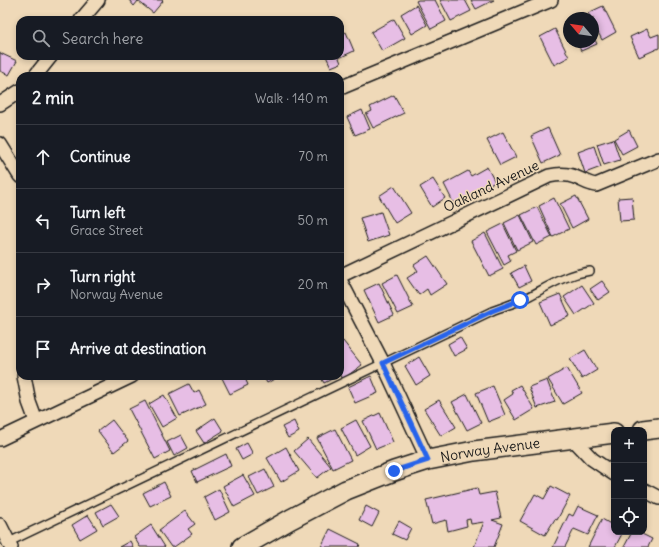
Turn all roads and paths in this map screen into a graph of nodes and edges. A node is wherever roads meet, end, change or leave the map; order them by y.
1 (98, 0) edge
2 (551, 0) edge
3 (84, 16) edge
4 (48, 60) edge
5 (38, 72) edge
6 (344, 86) edge
7 (16, 94) edge
8 (0, 104) edge
9 (0, 144) edge
10 (659, 159) edge
11 (16, 170) edge
12 (590, 270) dead end
13 (344, 274) edge
14 (344, 288) edge
15 (383, 363) junction
16 (25, 380) edge
17 (123, 380) edge
18 (36, 421) junction
19 (659, 428) edge
20 (647, 430) edge
21 (611, 433) edge
22 (572, 438) junction
23 (0, 439) edge
24 (428, 460) junction
25 (611, 472) edge
26 (647, 492) edge
27 (659, 498) edge
28 (0, 525) edge
29 (10, 544) edge
30 (242, 547) edge

1 - 3 street
2 - 6 street
4 - 5 street
7 - 8 street
9 - 11 street
10 - 13 street, Oakland Avenue
12 - 15 lane
14 - 15 street
15 - 24 street
15 - 29 lane
16 - 18 street
17 - 18 street
18 - 23 street
19 - 20 main road
21 - 22 main road, Norway Avenue
22 - 24 main road, Norway Avenue
22 - 25 street
24 - 30 main road, Norway Avenue
26 - 27 street
28 - 29 street

